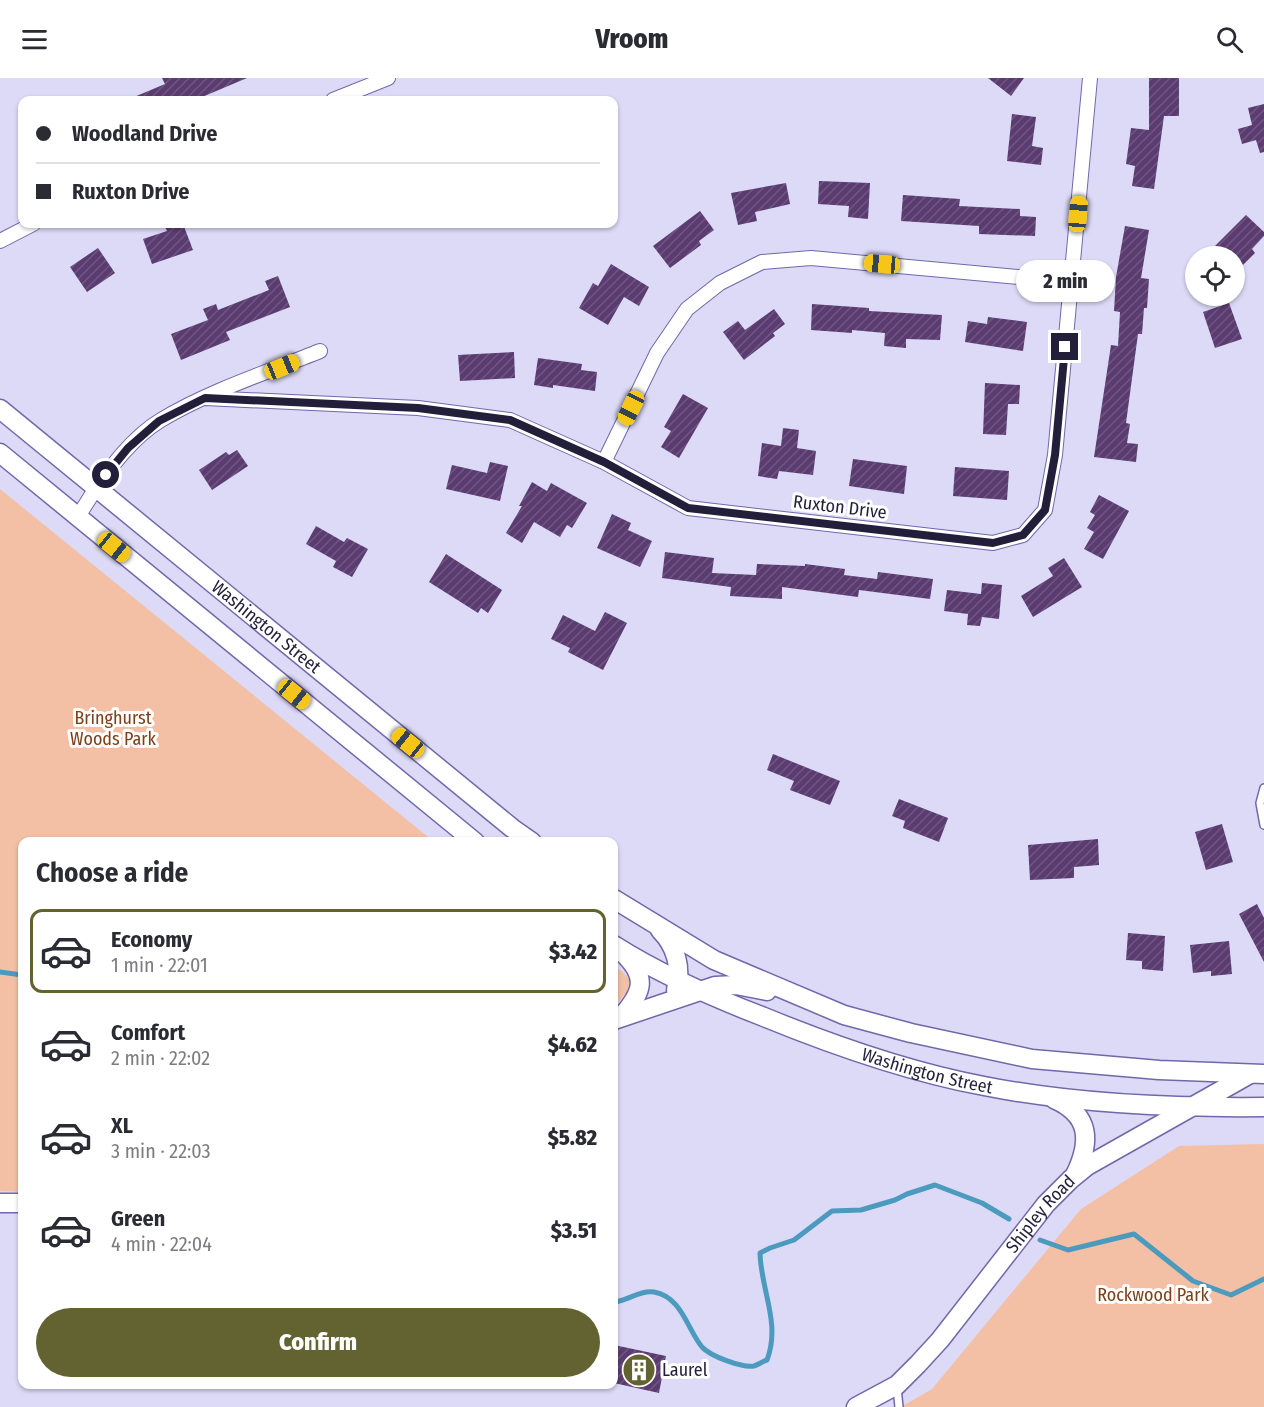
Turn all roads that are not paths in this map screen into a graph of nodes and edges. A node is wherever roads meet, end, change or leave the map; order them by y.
1 (388, 78) edge
2 (1090, 78) edge
3 (343, 96) edge
4 (25, 228) edge
5 (0, 241) edge
6 (1072, 282) junction
7 (320, 351) dead end
8 (205, 398) junction
9 (0, 409) edge
10 (0, 453) edge
11 (604, 462) junction
12 (96, 488) junction
13 (78, 517) junction
14 (1264, 788) edge
15 (1264, 825) edge
16 (469, 837) edge
17 (526, 837) edge
18 (618, 902) edge
19 (654, 924) junction
20 (618, 947) edge
21 (618, 948) edge
22 (678, 981) junction
23 (698, 991) junction
24 (668, 1001) junction
25 (844, 1015) junction
26 (618, 1018) edge
27 (618, 1019) edge
28 (1259, 1071) edge
29 (1048, 1096) junction
30 (1264, 1107) edge
31 (1189, 1108) junction
32 (1074, 1176) junction
33 (0, 1203) edge
34 (18, 1203) edge
35 (897, 1385) junction
36 (856, 1407) edge
37 (898, 1407) edge

1 - 3 street
2 - 6 street, Ruxton Drive
4 - 5 street
6 - 11 street
6 - 11 street, Ruxton Drive
7 - 8 street
8 - 11 street, Ruxton Drive
8 - 12 street
9 - 12 main road, Washington Street
10 - 13 main road, Washington Street
12 - 13 street
12 - 17 main road, Washington Street
13 - 16 main road, Washington Street
14 - 15 lane
18 - 19 main road, Washington Street
19 - 22 main road
19 - 25 main road, Washington Street
20 - 22 main road, Washington Street
21 - 26 main road
22 - 23 main road, Washington Street
22 - 24 main road
23 - 24 main road
23 - 25 main road
23 - 29 main road, Washington Street
24 - 27 main road
25 - 28 main road, Washington Street
28 - 31 main road, Shipley Road
29 - 31 main road, Washington Street
29 - 32 main road
30 - 31 main road, Washington Street
31 - 32 main road, Shipley Road
32 - 35 main road, Shipley Road
33 - 34 main road
35 - 36 main road, Shipley Road
35 - 37 lane

